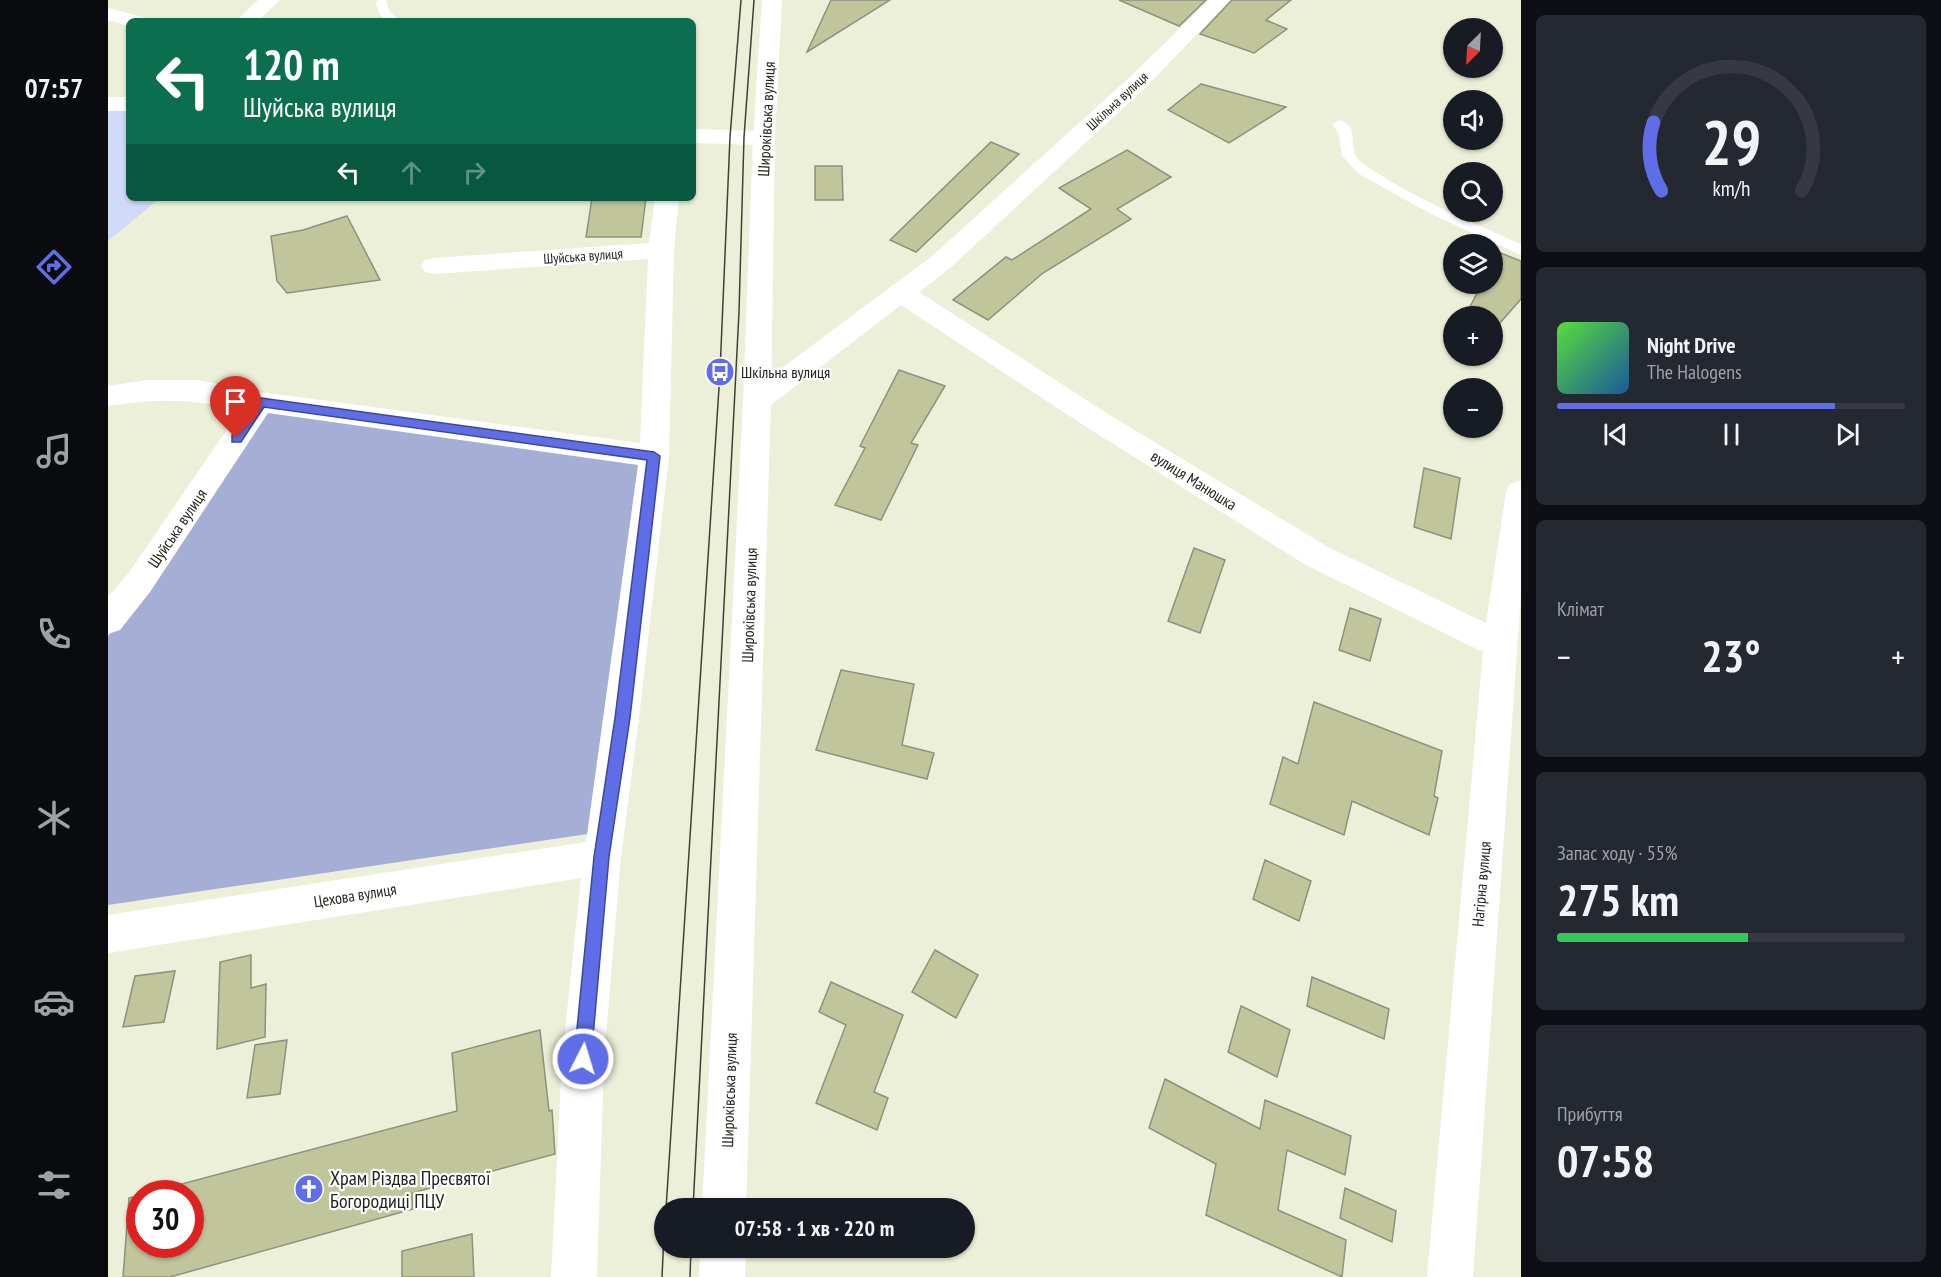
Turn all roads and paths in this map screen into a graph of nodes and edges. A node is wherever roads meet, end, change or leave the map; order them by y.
1 (270, 0) edge
2 (772, 0) edge
3 (1220, 0) edge
4 (382, 3) dead end
5 (108, 14) edge
6 (249, 18) edge
7 (390, 18) edge
8 (126, 19) edge
9 (108, 104) edge
10 (126, 104) edge
11 (1340, 124) dead end
12 (696, 136) edge
13 (764, 138) junction
14 (667, 201) edge
15 (661, 250) junction
16 (1521, 250) edge
17 (434, 266) dead end
18 (901, 293) junction
19 (108, 396) edge
20 (758, 401) junction
21 (261, 402) junction
22 (654, 456) junction
23 (1521, 492) edge
24 (108, 620) edge
25 (1500, 645) junction
26 (602, 857) junction
27 (108, 934) edge
28 (724, 1198) edge
29 (723, 1258) edge
30 (574, 1277) edge
31 (722, 1277) edge
32 (1450, 1277) edge

1 - 6 street
2 - 13 street, Широківська вулиця
3 - 18 street, Шкільна вулиця
4 - 7 lane
5 - 8 street
9 - 10 street
11 - 16 lane
12 - 13 street
13 - 20 street, Широківська вулиця
14 - 15 street
15 - 17 street, Шуйська вулиця
15 - 22 street
18 - 20 street, Шкільна вулиця
18 - 25 street, вулиця Манюшка
19 - 21 street
20 - 28 street, Широківська вулиця
21 - 22 street
21 - 24 street, Шуйська вулиця
22 - 26 street
23 - 25 street, Нагірна вулиця
25 - 32 street, Нагірна вулиця
26 - 27 street, Цехова вулиця
26 - 30 street
29 - 31 street

